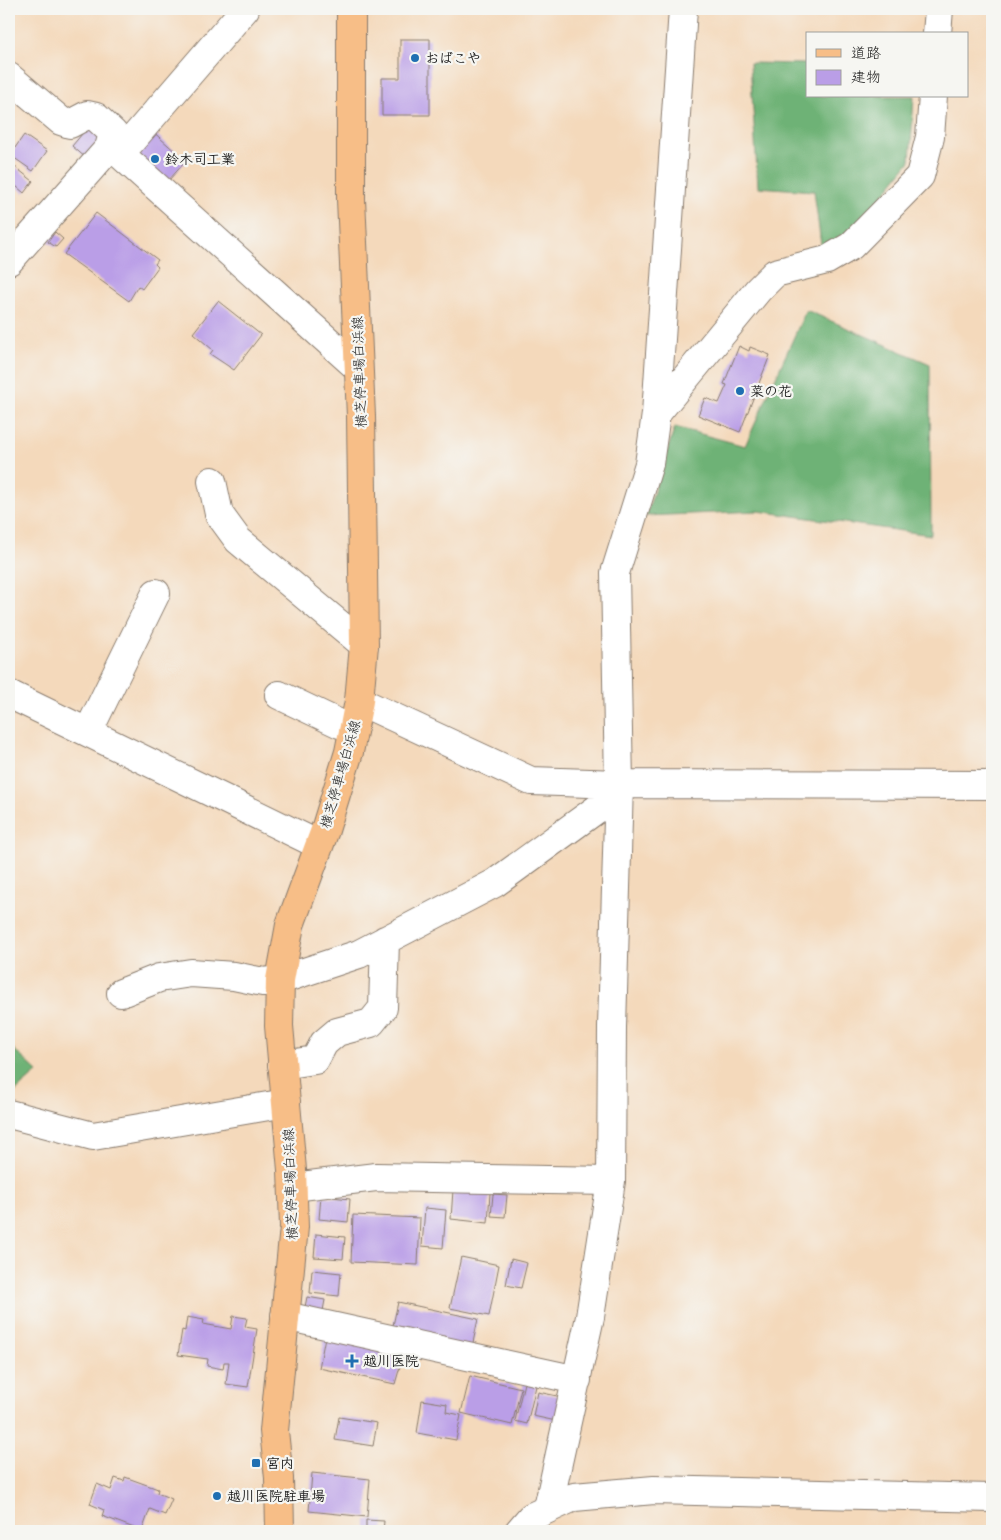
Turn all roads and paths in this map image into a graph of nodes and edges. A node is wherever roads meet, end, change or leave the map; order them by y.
1 (245, 9) edge
2 (352, 9) edge
3 (683, 9) edge
4 (939, 9) edge
5 (938, 32) edge
6 (9, 78) edge
7 (933, 98) edge
8 (114, 151) junction
9 (9, 261) edge
10 (357, 367) junction
11 (656, 414) junction
12 (212, 481) dead end
13 (156, 594) dead end
14 (364, 645) junction
15 (9, 694) edge
16 (279, 695) dead end
17 (359, 701) junction
18 (354, 727) junction
19 (88, 732) junction
20 (992, 785) edge
21 (619, 788) junction
22 (319, 845) junction
23 (385, 940) junction
24 (280, 980) junction
25 (121, 993) dead end
26 (282, 1065) junction
27 (286, 1103) junction
28 (9, 1114) edge
29 (611, 1181) junction
30 (293, 1187) junction
31 (285, 1316) junction
32 (577, 1380) junction
33 (992, 1498) edge
34 (548, 1508) junction
35 (280, 1531) edge
36 (519, 1531) edge

1 - 8 street
2 - 10 main road, 横芝停車場白浜線
3 - 11 street
4 - 5 street
6 - 8 street
7 - 11 street
8 - 9 street
8 - 10 street
10 - 14 main road, 横芝停車場白浜線
11 - 21 street
12 - 14 street
13 - 19 street
14 - 17 main road, 横芝停車場白浜線
15 - 19 street
16 - 18 street
17 - 18 main road, 横芝停車場白浜線
17 - 21 street
18 - 22 main road, 横芝停車場白浜線
19 - 22 street
20 - 21 street
21 - 23 street
21 - 29 street
22 - 24 main road, 横芝停車場白浜線
23 - 24 street
23 - 26 street
24 - 25 street
24 - 26 main road, 横芝停車場白浜線
26 - 27 main road, 横芝停車場白浜線
27 - 28 street
27 - 30 main road, 横芝停車場白浜線
29 - 30 street
29 - 32 street
30 - 31 main road, 横芝停車場白浜線
31 - 32 street
31 - 35 main road, 横芝停車場白浜線
32 - 34 street
33 - 34 street
34 - 36 street

